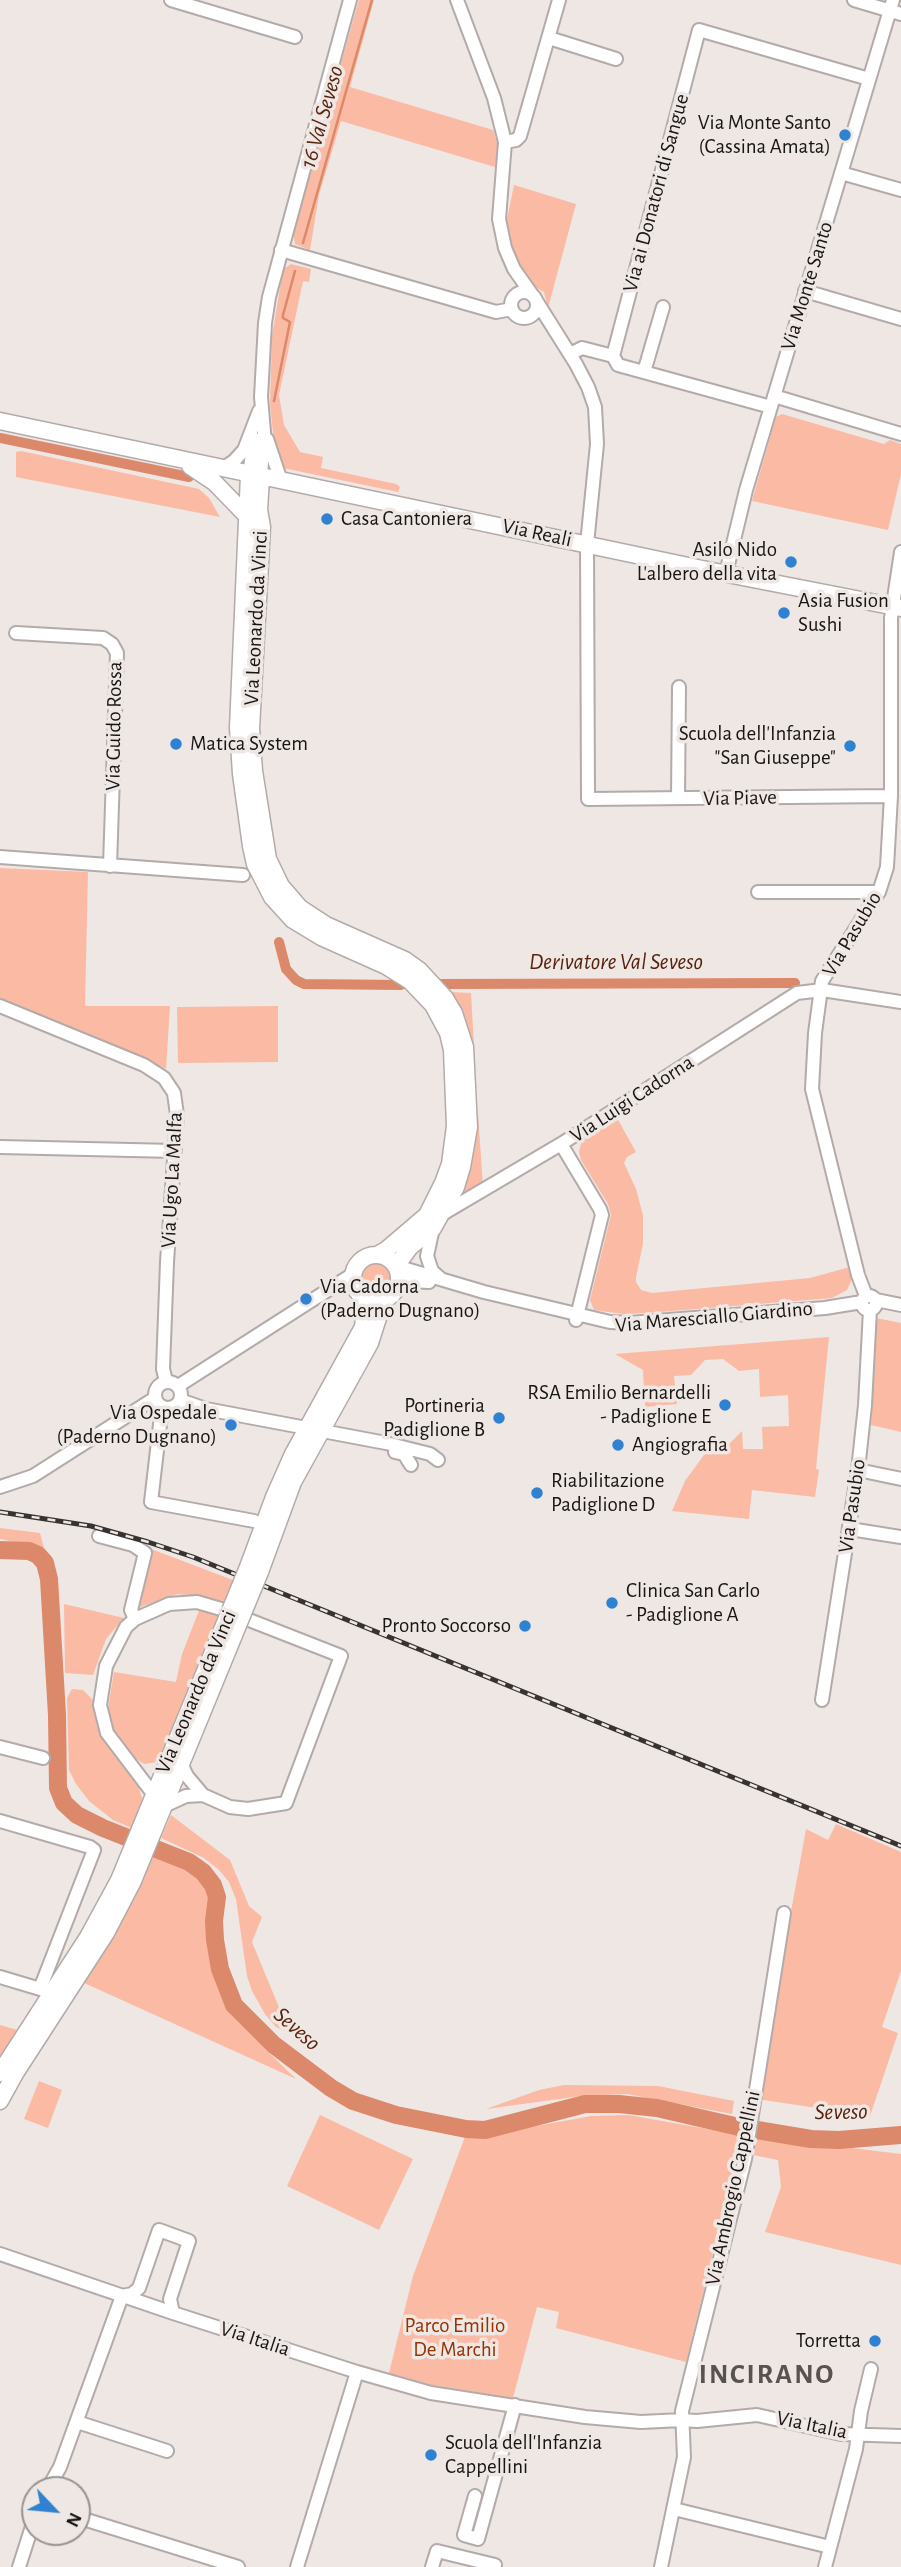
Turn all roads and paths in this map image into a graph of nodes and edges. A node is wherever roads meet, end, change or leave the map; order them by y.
1 (171, 0) edge
2 (350, 0) edge
3 (457, 0) edge
4 (559, 0) edge
5 (854, 0) edge
6 (895, 8) edge
7 (295, 37) dead end
8 (549, 38) junction
9 (616, 59) dead end
10 (869, 79) junction
11 (505, 142) junction
12 (841, 173) junction
13 (901, 190) edge
14 (281, 250) junction
15 (805, 291) junction
16 (535, 299) junction
17 (663, 307) dead end
18 (512, 309) junction
19 (528, 318) junction
20 (901, 319) edge
21 (550, 325) junction
22 (570, 354) junction
23 (613, 356) junction
24 (644, 372) junction
25 (261, 397) junction
26 (772, 402) junction
27 (0, 421) edge
28 (256, 421) junction
29 (264, 432) junction
30 (901, 434) edge
31 (173, 457) junction
32 (222, 469) junction
33 (255, 476) junction
34 (281, 481) junction
35 (247, 516) junction
36 (587, 544) junction
37 (901, 552) edge
38 (726, 573) junction
39 (897, 600) edge
40 (16, 633) dead end
41 (679, 687) dead end
42 (896, 748) edge
43 (891, 796) junction
44 (678, 798) junction
45 (0, 857) edge
46 (110, 866) junction
47 (243, 875) dead end
48 (758, 892) dead end
49 (878, 892) junction
50 (822, 990) junction
51 (901, 1002) edge
52 (0, 1006) edge
53 (561, 1144) junction
54 (0, 1147) edge
55 (174, 1151) junction
56 (444, 1213) junction
57 (433, 1228) junction
58 (377, 1255) junction
59 (396, 1266) junction
60 (353, 1274) junction
61 (441, 1279) junction
62 (398, 1284) junction
63 (366, 1298) junction
64 (384, 1299) junction
65 (869, 1303) junction
66 (901, 1308) edge
67 (577, 1317) junction
68 (172, 1383) junction
69 (180, 1400) junction
70 (159, 1402) junction
71 (321, 1431) junction
72 (438, 1460) dead end
73 (411, 1465) dead end
74 (858, 1470) junction
75 (901, 1479) edge
76 (0, 1487) edge
77 (254, 1521) dead end
78 (850, 1528) junction
79 (99, 1536) dead end
80 (901, 1537) edge
81 (135, 1619) junction
82 (238, 1621) junction
83 (822, 1700) dead end
84 (0, 1747) edge
85 (43, 1758) dead end
86 (181, 1763) junction
87 (159, 1793) junction
88 (203, 1795) junction
89 (2, 1822) edge
90 (0, 1835) edge
91 (784, 1913) dead end
92 (0, 1977) edge
93 (51, 1994) junction
94 (0, 2073) edge
95 (0, 2101) edge
96 (0, 2254) edge
97 (122, 2296) junction
98 (173, 2313) junction
99 (871, 2370) dead end
100 (356, 2372) junction
101 (515, 2405) junction
102 (682, 2420) junction
103 (77, 2422) junction
104 (858, 2435) junction
105 (901, 2436) edge
106 (167, 2451) dead end
107 (56, 2476) edge
108 (475, 2497) dead end
109 (674, 2509) junction
110 (91, 2521) edge
111 (26, 2546) edge
112 (830, 2547) junction
113 (495, 2565) dead end
114 (19, 2567) edge
115 (238, 2567) edge
116 (297, 2567) edge
117 (432, 2567) edge
118 (662, 2567) edge
119 (825, 2567) edge

1 - 7 street
2 - 14 street
3 - 11 street
4 - 8 street
5 - 6 street
6 - 10 street, Via Monte Santo
8 - 9 street
8 - 11 street
10 - 12 street, Via Monte Santo
10 - 23 street, Via ai Donatori di Sangue
11 - 16 street
12 - 13 street
12 - 15 street, Via Monte Santo
14 - 18 street
14 - 25 street
15 - 20 street
15 - 26 street, Via Monte Santo
16 - 18 street
16 - 19 street
16 - 21 street
17 - 24 street, Via ai Donatori di Sangue
18 - 19 street
19 - 21 street
21 - 22 street
22 - 23 street
22 - 36 street
23 - 24 street
24 - 26 street
25 - 28 street
25 - 29 street
26 - 30 street
26 - 38 street, Via Monte Santo
27 - 31 main road
28 - 32 street
28 - 33 street
29 - 33 street
29 - 34 street
31 - 32 main road, Via Reali
31 - 35 main road
32 - 33 main road, Via Reali
33 - 34 main road, Via Reali
33 - 35 main road, Via Leonardo da Vinci
33 - 56 main road, Via Leonardo da Vinci
34 - 36 main road, Via Reali
35 - 58 main road, Via Leonardo da Vinci
36 - 38 main road, Via Reali
36 - 44 street, Via Piave
37 - 39 street, Via Pasubio
38 - 39 main road, Via Reali
39 - 42 street, Via Pasubio
40 - 46 street, Via Guido Rossa
41 - 44 street
42 - 43 street, Via Pasubio
43 - 44 street, Via Piave
43 - 49 street, Via Pasubio
45 - 46 street
46 - 47 street
48 - 49 street
49 - 50 street, Via Pasubio
50 - 51 street
50 - 53 street, Via Luigi Cadorna
50 - 65 street, Via Pasubio
52 - 55 street, Via Ugo La Malfa
53 - 56 street, Via Luigi Cadorna
53 - 67 street
54 - 55 street
55 - 68 street, Via Ugo La Malfa
56 - 57 main road, Via Leonardo da Vinci
57 - 59 main road, Via Leonardo da Vinci
57 - 61 street
58 - 59 main road
58 - 60 main road
59 - 61 street, Via Maresciallo Giardino
59 - 62 main road
60 - 63 main road
60 - 68 street
61 - 67 street, Via Maresciallo Giardino
62 - 64 main road
62 - 67 street, Via Maresciallo Giardino
63 - 64 main road
63 - 71 main road, Via Leonardo da Vinci
64 - 71 main road, Via Leonardo da Vinci
65 - 66 street
65 - 67 street, Via Maresciallo Giardino
65 - 74 street, Via Pasubio
68 - 69 street
68 - 70 street
69 - 70 street
69 - 71 street
70 - 76 street
70 - 77 street
71 - 72 street
71 - 73 street
71 - 82 main road, Via Leonardo da Vinci, bridge
74 - 75 street
74 - 78 street, Via Pasubio
78 - 80 street
78 - 83 street, Via Pasubio
79 - 81 street
81 - 82 street
81 - 87 street
82 - 86 main road, Via Leonardo da Vinci
82 - 87 main road, Via Leonardo da Vinci
82 - 88 street, Via Leonardo da Vinci
84 - 85 street
86 - 87 main road, Via Leonardo da Vinci
86 - 88 street, Via Leonardo da Vinci
87 - 88 street, Via Leonardo da Vinci
87 - 93 main road, Via Leonardo da Vinci
89 - 90 street
89 - 93 street, Via Leonardo da Vinci
91 - 102 street, Via Ambrogio Cappellini
92 - 93 street
93 - 94 main road, Via Leonardo da Vinci
93 - 95 main road, Via Leonardo da Vinci
96 - 97 street, Via Italia
97 - 98 street, Via Italia
97 - 98 street
97 - 103 street
98 - 100 street, Via Italia
99 - 104 street
100 - 101 street, Via Italia
100 - 116 street
101 - 102 street, Via Italia
101 - 108 street
102 - 104 street, Via Italia
102 - 109 street, Via Ambrogio Cappellini
103 - 106 street
103 - 107 street
104 - 105 street, Via Italia
104 - 112 street
109 - 112 street
109 - 118 street, Via Ambrogio Cappellini
110 - 115 street
111 - 114 street
112 - 119 street
113 - 117 street

